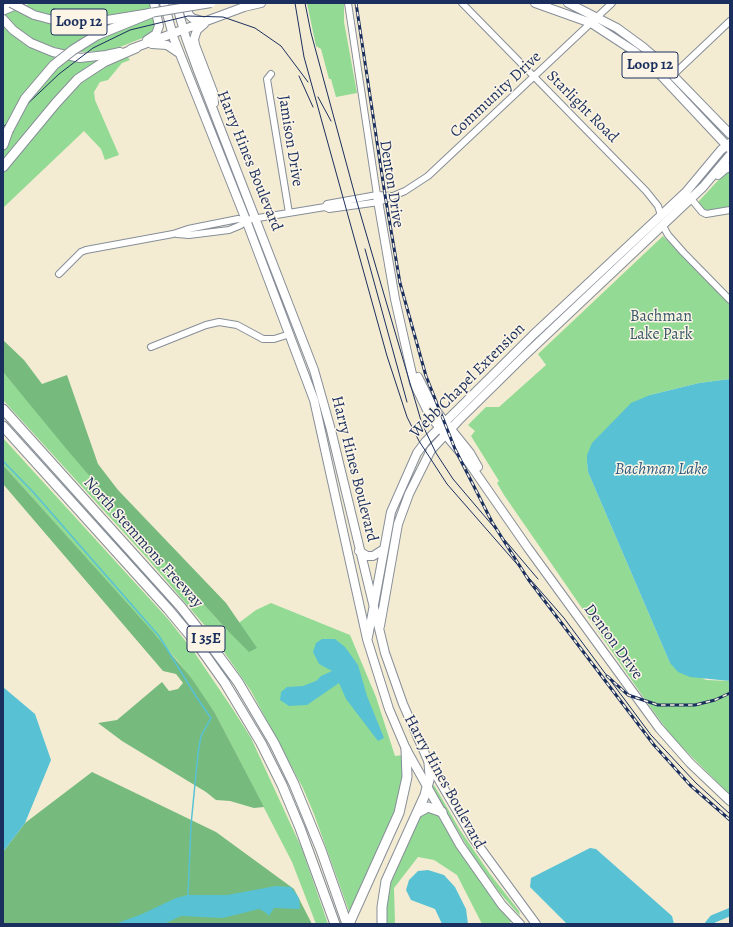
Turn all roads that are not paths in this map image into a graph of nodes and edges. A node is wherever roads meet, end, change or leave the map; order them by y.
1 (10, 3) edge
2 (20, 3) edge
3 (154, 3) edge
4 (164, 3) edge
5 (176, 3) edge
6 (185, 3) edge
7 (211, 3) edge
8 (261, 3) edge
9 (462, 3) edge
10 (535, 3) edge
11 (568, 3) edge
12 (612, 3) edge
13 (349, 5) edge
14 (3, 10) edge
15 (151, 13) junction
16 (597, 17) junction
17 (3, 19) edge
18 (730, 21) edge
19 (206, 22) junction
20 (590, 23) junction
21 (184, 30) junction
22 (173, 34) junction
23 (138, 47) junction
24 (123, 51) junction
25 (180, 54) junction
26 (272, 74) dead end
27 (673, 75) junction
28 (534, 77) junction
29 (665, 80) junction
30 (691, 94) junction
31 (210, 100) junction
32 (200, 104) junction
33 (214, 110) junction
34 (730, 134) edge
35 (3, 145) edge
36 (729, 145) edge
37 (730, 155) edge
38 (3, 167) edge
39 (730, 167) edge
40 (709, 180) junction
41 (689, 196) junction
42 (378, 198) junction
43 (730, 210) edge
44 (289, 213) junction
45 (661, 215) junction
46 (256, 217) junction
47 (246, 220) junction
48 (663, 226) junction
49 (59, 274) dead end
50 (594, 278) junction
51 (600, 285) junction
52 (730, 300) edge
53 (300, 332) junction
54 (290, 334) junction
55 (533, 335) junction
56 (539, 342) junction
57 (151, 347) dead end
58 (516, 352) junction
59 (500, 380) junction
60 (3, 409) edge
61 (458, 420) junction
62 (441, 424) junction
63 (3, 426) edge
64 (331, 430) junction
65 (448, 431) junction
66 (322, 432) junction
67 (460, 440) junction
68 (409, 472) junction
69 (488, 489) junction
70 (404, 508) junction
71 (350, 515) junction
72 (340, 518) junction
73 (384, 549) junction
74 (359, 551) junction
75 (374, 608) junction
76 (379, 630) junction
77 (367, 639) junction
78 (406, 749) junction
79 (429, 763) junction
80 (428, 787) junction
81 (730, 801) edge
82 (442, 812) junction
83 (417, 813) junction
84 (533, 921) edge
85 (335, 924) edge
86 (348, 924) edge
87 (382, 924) edge
88 (520, 924) edge
89 (524, 924) edge

1 - 15 main road, Loop 12, bridge
2 - 14 highway
3 - 24 main road
4 - 22 main road, Harry Hines Boulevard
5 - 21 main road, Harry Hines Boulevard
6 - 19 main road
7 - 15 main road, Loop 12, bridge
8 - 19 main road
9 - 28 street, Starlight Road
10 - 20 main road, Loop 12
11 - 16 main road, Loop 12
12 - 16 street, Community Drive
13 - 42 street, Denton Drive
15 - 35 highway, bridge
16 - 20 street, Community Drive
16 - 27 main road, Loop 12
17 - 24 main road
18 - 27 street
19 - 21 main road
19 - 33 main road
20 - 28 street, Community Drive
20 - 29 main road, Loop 12
21 - 22 main road
21 - 31 main road, Harry Hines Boulevard
22 - 23 main road
22 - 25 main road, Harry Hines Boulevard
23 - 24 main road
23 - 25 main road
23 - 38 highway
25 - 32 main road, Harry Hines Boulevard
26 - 44 street, Jamison Drive
27 - 30 main road, Loop 12
28 - 42 street, Community Drive
28 - 45 street, Starlight Road
29 - 30 main road
29 - 36 main road, Loop 12
30 - 34 main road, Loop 12
31 - 32 main road
31 - 33 main road, Harry Hines Boulevard
32 - 47 main road, Harry Hines Boulevard
33 - 46 main road, Harry Hines Boulevard
36 - 41 main road, Webb Chapel Extension
37 - 40 main road, Webb Chapel Extension
39 - 40 main road
40 - 41 main road, Webb Chapel Extension
41 - 43 street
41 - 45 main road, Webb Chapel Extension
41 - 48 main road, Webb Chapel Extension
42 - 44 street, Community Drive
42 - 62 main road, Denton Drive
44 - 46 street, Community Drive
45 - 48 main road
45 - 50 main road, Webb Chapel Extension
46 - 47 street, Community Drive
46 - 53 main road, Harry Hines Boulevard
47 - 49 street, Community Drive
47 - 54 main road, Harry Hines Boulevard
48 - 51 main road, Webb Chapel Extension
48 - 52 street
50 - 51 main road
50 - 55 main road, Webb Chapel Extension
51 - 56 main road, Webb Chapel Extension
53 - 54 main road
53 - 64 main road, Harry Hines Boulevard
54 - 57 street
54 - 66 main road, Harry Hines Boulevard
55 - 56 main road
55 - 58 main road, Webb Chapel Extension
56 - 59 main road, Webb Chapel Extension
58 - 59 main road
58 - 62 main road, Webb Chapel Extension
59 - 61 main road, Webb Chapel Extension
60 - 86 highway, North Stemmons Freeway / I 35E
61 - 65 main road, Webb Chapel Extension
61 - 67 main road
62 - 65 main road, Denton Drive
62 - 68 main road, Webb Chapel Extension
63 - 85 highway, North Stemmons Freeway / I 35E
64 - 66 main road
64 - 71 main road, Harry Hines Boulevard
65 - 67 main road, Denton Drive
65 - 69 main road, Denton Drive
65 - 70 main road, Webb Chapel Extension
66 - 72 main road, Harry Hines Boulevard
67 - 69 main road, Denton Drive
68 - 70 main road
68 - 73 main road, Webb Chapel Extension
69 - 81 main road, Denton Drive
70 - 76 main road, Webb Chapel Extension
71 - 72 main road
71 - 74 main road, Harry Hines Boulevard
72 - 77 main road, Harry Hines Boulevard
73 - 74 main road
73 - 75 main road, Webb Chapel Extension
74 - 75 main road, Harry Hines Boulevard
75 - 76 main road, Harry Hines Boulevard
75 - 77 main road, Webb Chapel Extension
76 - 77 main road
76 - 79 main road, Harry Hines Boulevard
77 - 78 main road, Harry Hines Boulevard
78 - 80 main road, Harry Hines Boulevard
78 - 86 highway
79 - 80 highway
79 - 84 main road, Harry Hines Boulevard
80 - 82 main road, Harry Hines Boulevard
80 - 83 highway
82 - 83 highway
82 - 88 main road, Harry Hines Boulevard
83 - 87 highway
84 - 89 main road

